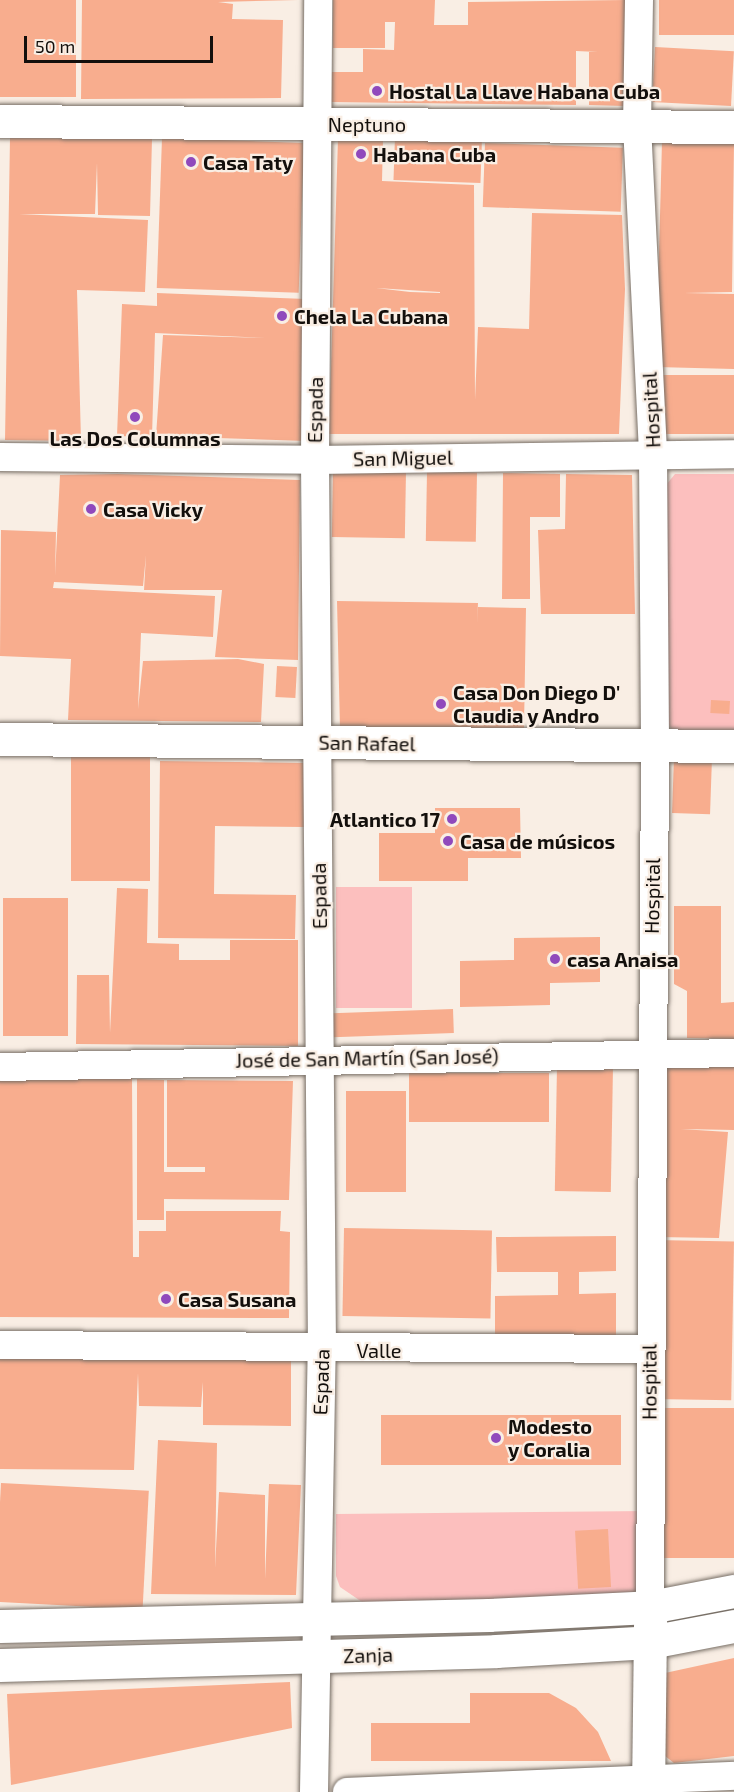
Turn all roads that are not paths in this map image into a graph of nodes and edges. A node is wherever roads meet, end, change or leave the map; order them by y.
1 (318, 0) edge
2 (639, 0) edge
3 (0, 121) edge
4 (318, 124) junction
5 (637, 125) junction
6 (734, 126) edge
7 (653, 454) junction
8 (734, 454) edge
9 (0, 457) edge
10 (315, 460) junction
11 (0, 739) edge
12 (318, 742) junction
13 (734, 746) edge
14 (656, 747) junction
15 (650, 1052) junction
16 (734, 1053) edge
17 (321, 1059) junction
18 (0, 1067) edge
19 (0, 1346) edge
20 (649, 1349) junction
21 (322, 1350) junction
22 (734, 1591) edge
23 (650, 1607) junction
24 (314, 1620) junction
25 (0, 1626) edge
26 (734, 1626) edge
27 (650, 1642) junction
28 (315, 1657) junction
29 (0, 1665) edge
30 (734, 1776) edge
31 (648, 1787) edge
32 (314, 1792) edge
33 (347, 1792) edge

1 - 4 street, Espada
2 - 5 street, Hospital
3 - 4 street, Neptuno
4 - 5 street, Neptuno
4 - 10 street, Espada
5 - 6 street, Neptuno
5 - 7 street, Hospital
7 - 8 street, San Miguel
7 - 10 street, San Miguel
7 - 14 street, Hospital
9 - 10 street, San Miguel
10 - 12 street, Espada
11 - 12 street, San Rafael
12 - 14 street, San Rafael
12 - 17 street, Espada
13 - 14 street, San Rafael
14 - 15 street, Hospital
15 - 16 street, José de San Martín (San José)
15 - 17 street, José de San Martín (San José)
15 - 20 street, Hospital
17 - 18 street, José de San Martín (San José)
17 - 21 street, Espada
19 - 21 street, Valle
20 - 21 street, Valle
20 - 23 street, Hospital
21 - 24 street, Espada
22 - 23 street, Zanja
23 - 24 street, Zanja
23 - 27 street, Hospital
24 - 25 street, Zanja
24 - 28 street, Espada
26 - 27 street, Zanja
27 - 28 street, Zanja
27 - 31 street, Hospital
28 - 29 street, Zanja
28 - 32 street, Espada
30 - 31 street
31 - 33 street

